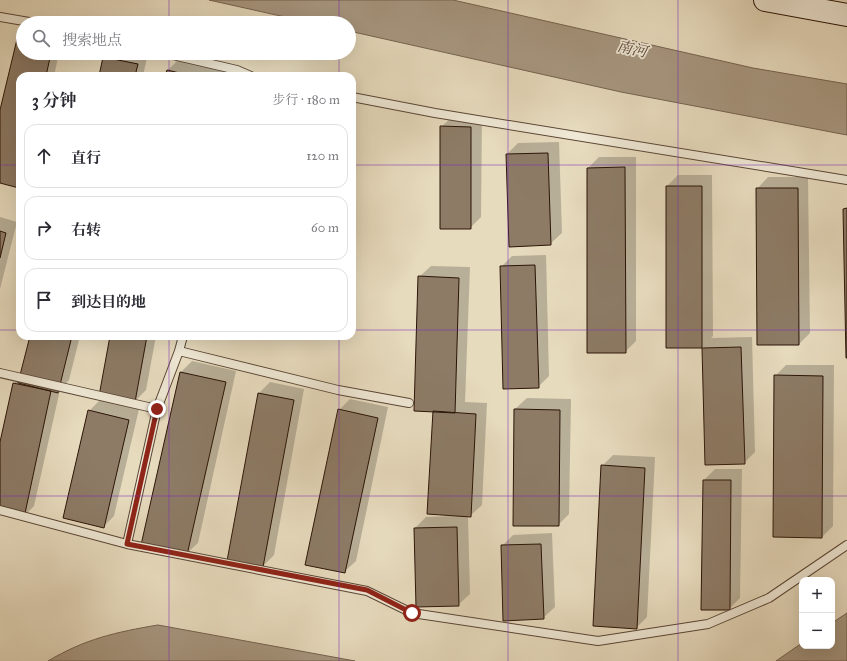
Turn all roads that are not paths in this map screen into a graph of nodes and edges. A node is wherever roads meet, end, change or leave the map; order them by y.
1 (765, 0) edge
2 (847, 15) edge
3 (0, 16) edge
4 (16, 19) edge
5 (194, 60) edge
6 (240, 72) edge
7 (356, 97) edge
8 (847, 180) edge
9 (182, 340) edge
10 (179, 351) junction
11 (0, 373) edge
12 (409, 403) dead end
13 (157, 409) junction
14 (0, 510) edge
15 (127, 544) junction
16 (847, 545) edge

1 - 2 main road
3 - 4 lane
5 - 6 lane
7 - 8 lane
9 - 10 lane
10 - 12 lane
10 - 13 lane
11 - 13 lane
13 - 15 lane
14 - 15 lane
15 - 16 lane

